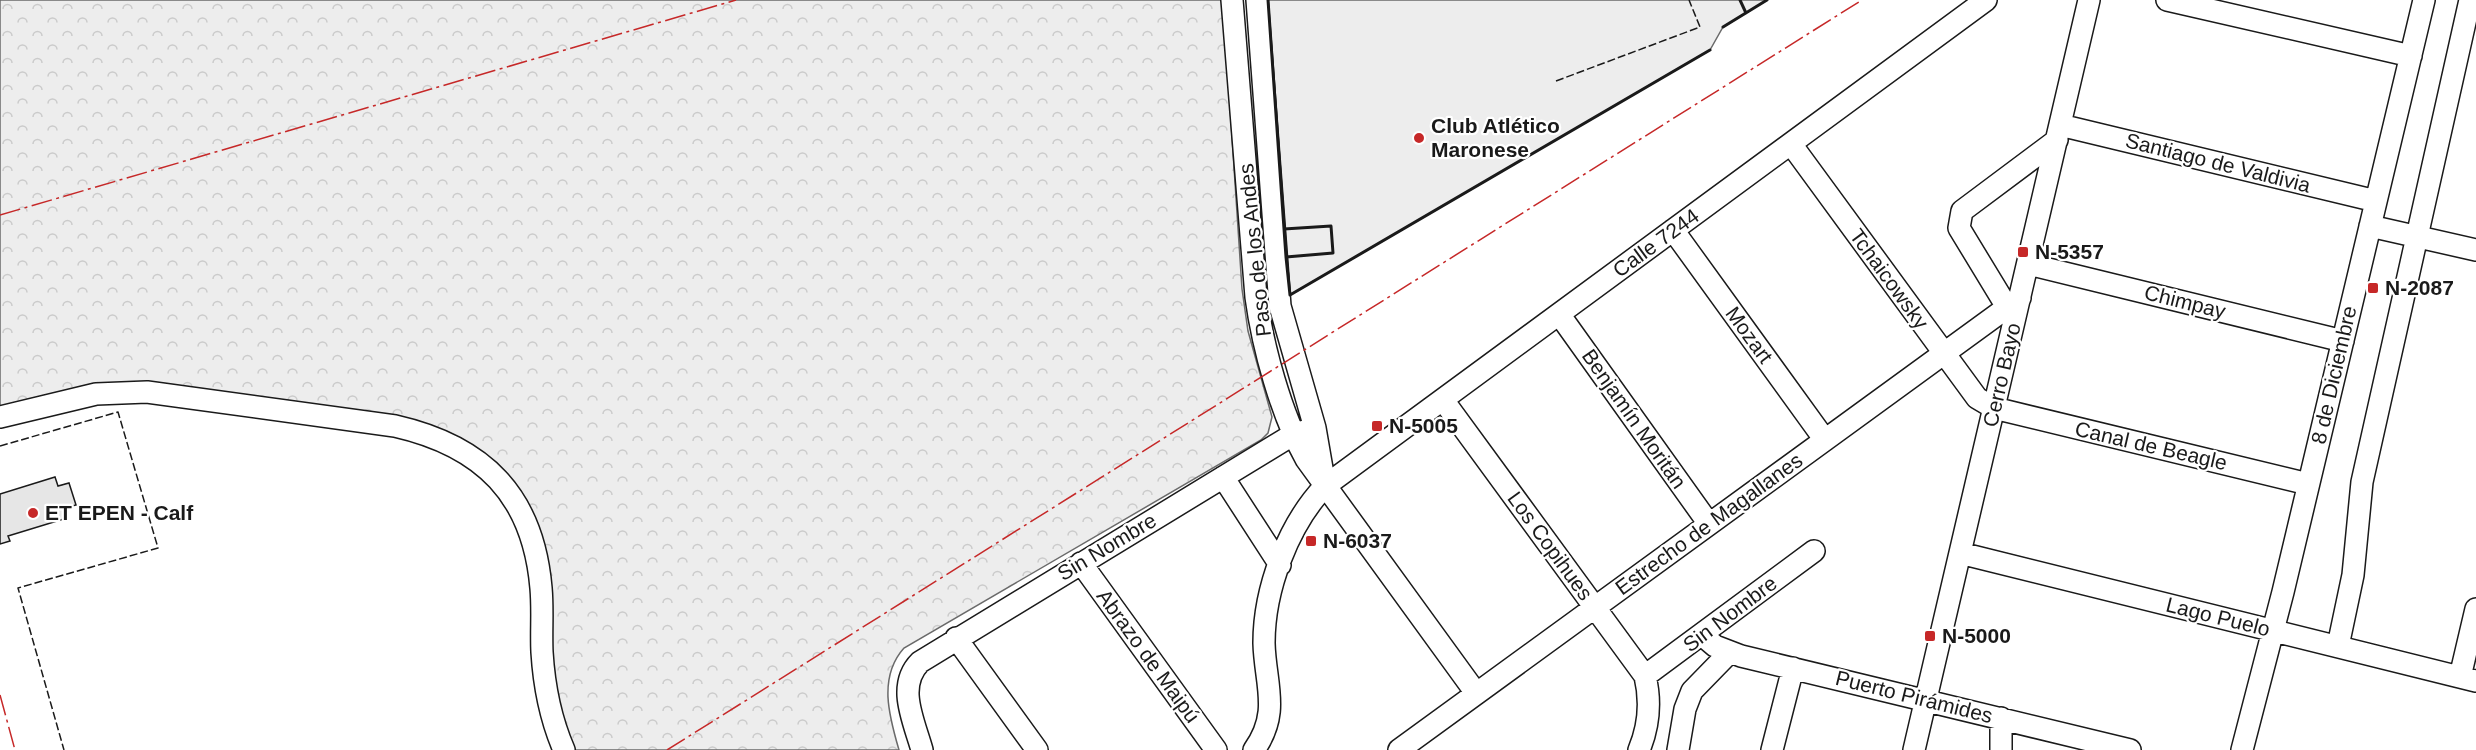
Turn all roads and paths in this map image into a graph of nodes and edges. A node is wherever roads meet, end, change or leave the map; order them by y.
1 (1232, 0) edge
2 (1257, 0) edge
3 (1986, 0) edge
4 (2089, 0) edge
5 (2167, 0) edge
6 (2424, 0) edge
7 (2470, 0) edge
8 (2238, 8) edge
9 (2411, 56) junction
10 (2058, 132) junction
11 (1791, 144) junction
12 (2376, 201) junction
13 (2370, 226) junction
14 (1673, 231) junction
15 (2416, 236) junction
16 (2476, 250) edge
17 (2028, 264) junction
18 (2013, 303) junction
19 (1559, 314) junction
20 (2343, 340) junction
21 (1943, 354) junction
22 (1443, 400) junction
23 (1994, 408) junction
24 (0, 417) edge
25 (1316, 428) junction
26 (1294, 434) junction
27 (1825, 440) junction
28 (1223, 477) junction
29 (2308, 484) junction
30 (1325, 486) junction
31 (1709, 524) junction
32 (1814, 551) dead end
33 (1960, 553) junction
34 (1081, 563) junction
35 (1280, 565) junction
36 (1594, 608) junction
37 (2476, 609) edge
38 (2273, 630) junction
39 (1702, 635) junction
40 (956, 638) junction
41 (2338, 646) junction
42 (1730, 652) junction
43 (1792, 668) junction
44 (2468, 679) edge
45 (1647, 686) junction
46 (1476, 693) junction
47 (1926, 700) junction
48 (2001, 718) junction
49 (564, 750) edge
50 (922, 750) edge
51 (1037, 750) edge
52 (1215, 750) edge
53 (1254, 750) edge
54 (1399, 750) edge
55 (1639, 750) edge
56 (1678, 750) edge
57 (1772, 750) edge
58 (1914, 750) edge
59 (2001, 750) edge
60 (2130, 750) edge
61 (2242, 750) edge

1 - 26 street, Paso de los Andes
2 - 25 street, Paso de los Andes
3 - 11 street, Calle 7244
4 - 10 street, Cerro Bayo
5 - 8 street
6 - 9 street, 8 de Diciembre
7 - 15 street
8 - 9 street
9 - 12 street, 8 de Diciembre
10 - 12 street, Santiago de Valdivia
10 - 17 street, Cerro Bayo
10 - 18 street
11 - 14 street, Calle 7244
11 - 21 street, Tchaicowsky
12 - 13 street, 8 de Diciembre
13 - 15 street
13 - 20 street, 8 de Diciembre
14 - 19 street, Calle 7244
14 - 27 street, Mozart
15 - 16 street
15 - 41 street
17 - 18 street, Cerro Bayo
17 - 20 street, Chimpay
18 - 21 street, Estrecho de Magallanes
18 - 23 street, Cerro Bayo
19 - 22 street, Calle 7244
19 - 31 street, Benjamín Moritán
20 - 29 street, 8 de Diciembre
21 - 23 street, Tchaicowsky
21 - 27 street, Estrecho de Magallanes
22 - 30 street, Calle 7244
22 - 36 street, Los Copihues
23 - 29 street, Canal de Beagle
23 - 33 street, Cerro Bayo
24 - 49 street
25 - 26 street, Sin Nombre
25 - 30 street, Paso de los Andes
26 - 28 street, Sin Nombre
26 - 30 street, Paso de los Andes
27 - 31 street, Estrecho de Magallanes
28 - 34 street, Sin Nombre
28 - 35 street
29 - 38 street, 8 de Diciembre
30 - 35 street
30 - 46 street, Paso de los Andes
31 - 36 street, Estrecho de Magallanes
32 - 39 street, Sin Nombre
33 - 38 street, Lago Puelo
33 - 47 street, Cerro Bayo
34 - 40 street, Sin Nombre
34 - 52 street, Abrazo de Maipú
35 - 53 street
36 - 45 street, Los Copihues
36 - 46 street, Estrecho de Magallanes
37 - 44 street
38 - 41 street, Lago Puelo
38 - 61 street, 8 de Diciembre
39 - 42 street, Puerto Pirámides
39 - 45 street, Sin Nombre
40 - 50 street, Sin Nombre
40 - 51 street
41 - 44 street, Lago Puelo
42 - 43 street, Puerto Pirámides
42 - 56 street
43 - 47 street, Puerto Pirámides
43 - 57 street
45 - 55 street
46 - 54 street, Estrecho de Magallanes
47 - 48 street, Puerto Pirámides
47 - 58 street, Cerro Bayo
48 - 59 street
48 - 60 street, Puerto Pirámides

